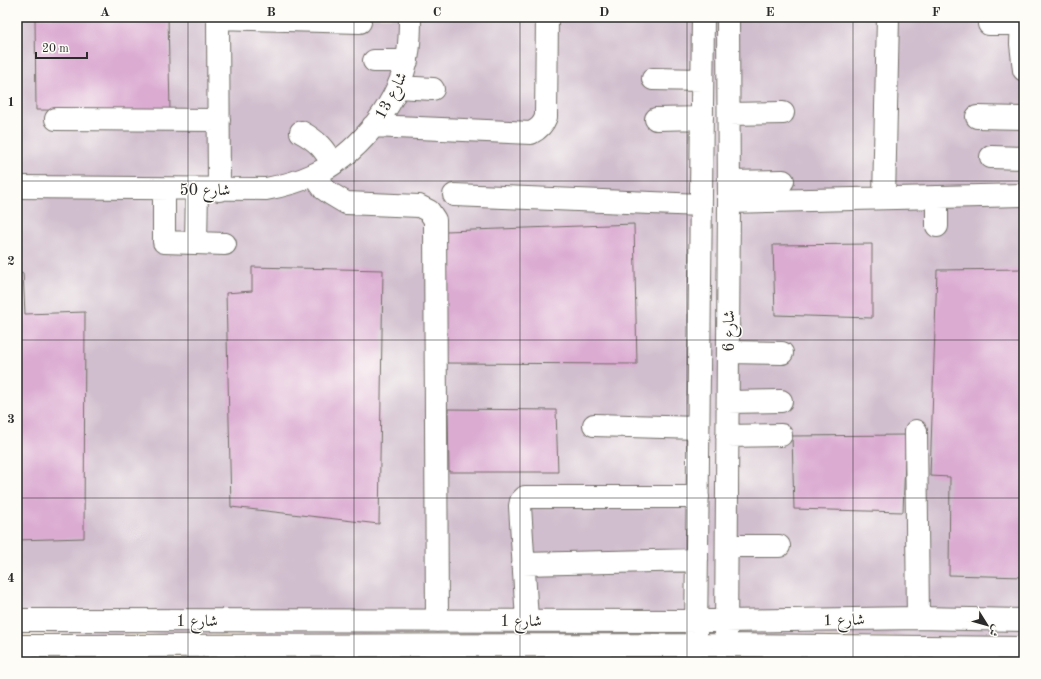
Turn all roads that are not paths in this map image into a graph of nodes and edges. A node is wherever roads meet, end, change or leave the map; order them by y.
1 (410, 17) edge
2 (547, 17) edge
3 (703, 17) edge
4 (728, 17) edge
5 (888, 17) edge
6 (218, 18) edge
7 (1022, 21) edge
8 (360, 22) dead end
9 (989, 24) dead end
10 (374, 61) dead end
11 (407, 61) junction
12 (1024, 70) edge
13 (653, 79) dead end
14 (702, 80) junction
15 (398, 87) junction
16 (433, 89) dead end
17 (729, 114) junction
18 (783, 114) dead end
19 (977, 117) dead end
20 (702, 118) junction
21 (1024, 118) edge
22 (56, 119) dead end
23 (656, 119) dead end
24 (219, 120) junction
25 (374, 126) junction
26 (301, 132) dead end
27 (991, 157) dead end
28 (1024, 158) edge
29 (323, 170) junction
30 (783, 181) dead end
31 (17, 187) edge
32 (164, 189) junction
33 (197, 189) junction
34 (219, 190) junction
35 (729, 192) junction
36 (454, 195) dead end
37 (1024, 195) edge
38 (937, 197) junction
39 (884, 198) junction
40 (701, 205) junction
41 (937, 226) dead end
42 (196, 243) junction
43 (225, 244) dead end
44 (728, 352) junction
45 (782, 352) dead end
46 (728, 402) junction
47 (781, 402) dead end
48 (594, 425) dead end
49 (698, 428) junction
50 (916, 431) dead end
51 (781, 435) dead end
52 (728, 436) junction
53 (698, 497) junction
54 (727, 546) junction
55 (779, 546) dead end
56 (697, 560) junction
57 (523, 564) junction
58 (918, 618) junction
59 (17, 620) edge
60 (496, 620) junction
61 (527, 620) junction
62 (1024, 620) edge
63 (437, 621) junction
64 (696, 621) junction
65 (726, 621) junction
66 (496, 645) junction
67 (696, 645) junction
68 (726, 645) junction
69 (17, 646) edge
70 (1024, 648) edge

1 - 11 street, شارع 13
2 - 25 street
3 - 14 street, شارع 6
4 - 17 street, شارع 6
5 - 39 street
6 - 8 street
6 - 24 street
7 - 9 street
7 - 12 street
10 - 11 street
11 - 15 street, شارع 13
13 - 14 street
14 - 20 street, شارع 6
15 - 16 street
15 - 25 street, شارع 13
17 - 18 street
17 - 35 street, شارع 6
19 - 21 street
20 - 23 street
20 - 40 street, شارع 6
22 - 24 street
24 - 34 street
25 - 29 street, شارع 50
26 - 29 street
27 - 28 street
29 - 34 street, شارع 50
29 - 63 street
30 - 35 street
31 - 32 street, شارع 50
32 - 33 street, شارع 50
32 - 42 street
33 - 34 street, شارع 50
33 - 42 street
35 - 39 street
35 - 44 street, شارع 6
36 - 40 street
37 - 38 street
38 - 39 street
38 - 41 street
40 - 49 street, شارع 6
42 - 43 street
44 - 45 street
44 - 46 street, شارع 6
46 - 47 street
46 - 52 street, شارع 6
48 - 49 street
49 - 53 street, شارع 6
50 - 58 street
51 - 52 street
52 - 54 street, شارع 6
53 - 56 street, شارع 6
53 - 57 street
54 - 55 street
54 - 65 street, شارع 6
56 - 57 street
56 - 64 street, شارع 6
57 - 61 street
58 - 62 street, شارع 1
58 - 65 street, شارع 1
59 - 63 street, شارع 1
60 - 61 street, شارع 1
60 - 63 street, شارع 1
60 - 66 street
61 - 64 street, شارع 1
64 - 65 street, شارع 1
64 - 67 street, شارع 6
65 - 68 street, شارع 6
66 - 67 street, شارع 1
66 - 69 street, شارع 1
67 - 68 street, شارع 1
68 - 70 street, شارع 1

